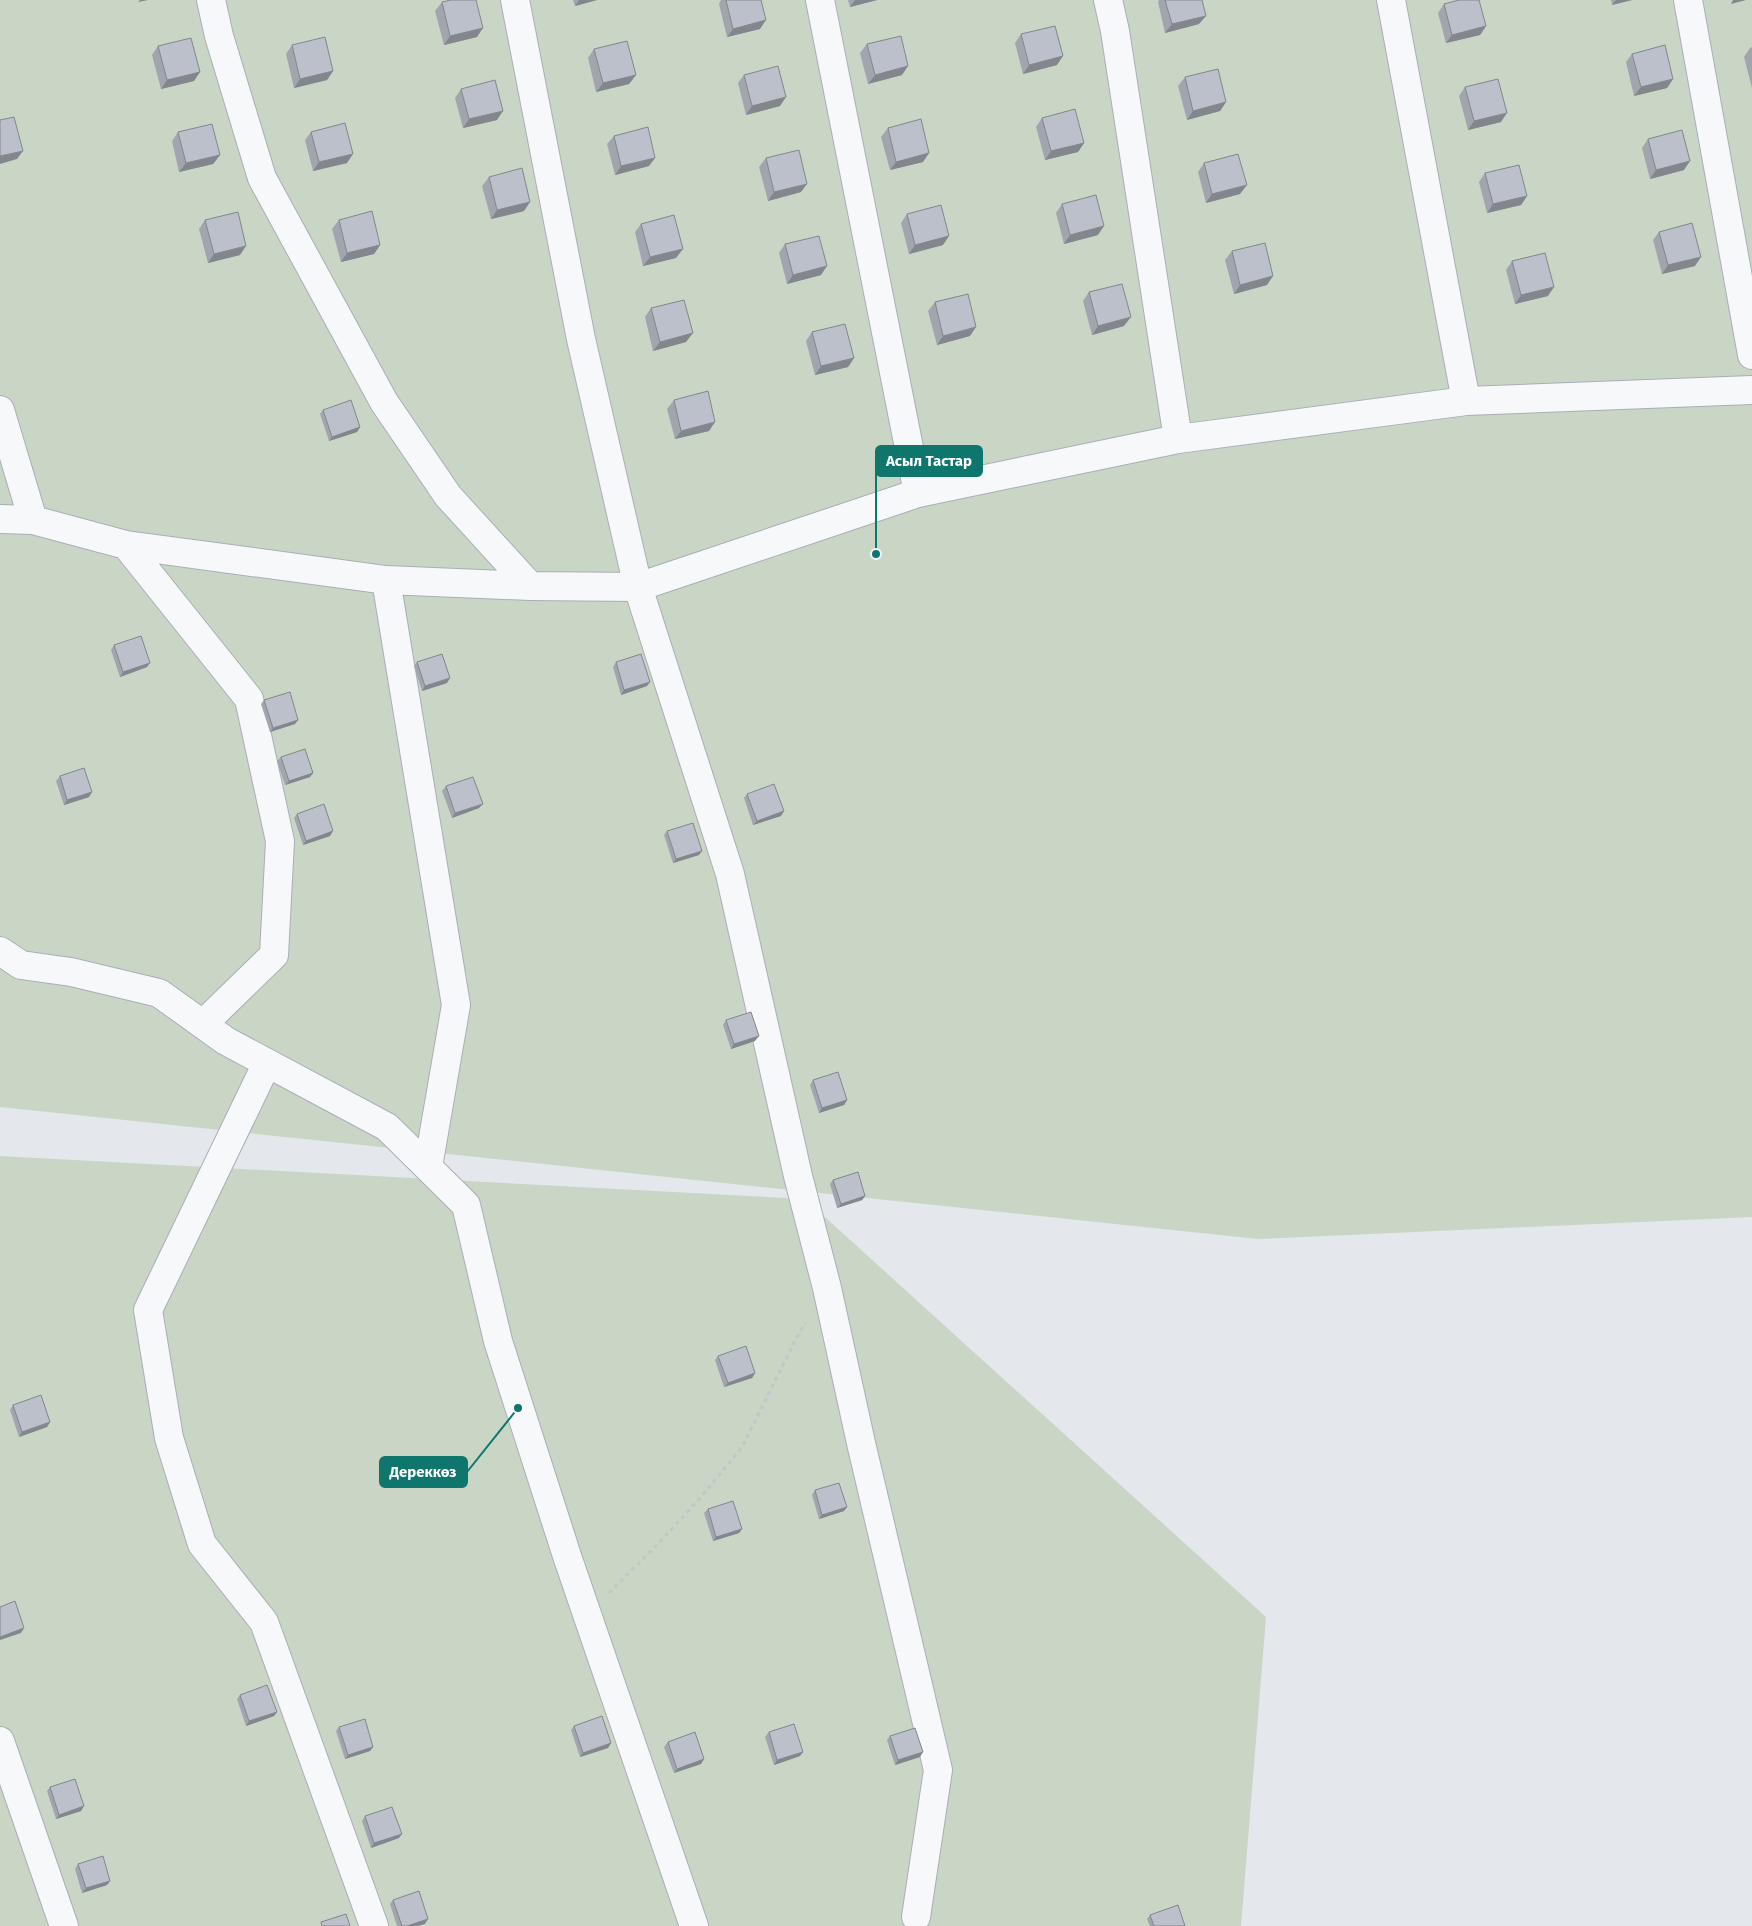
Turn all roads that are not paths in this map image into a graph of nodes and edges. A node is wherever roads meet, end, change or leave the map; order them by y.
1 (211, 0) edge
2 (515, 0) edge
3 (820, 0) edge
4 (1108, 0) edge
5 (1391, 0) edge
6 (1688, 0) edge
7 (1752, 355) edge
8 (1752, 390) edge
9 (1466, 401) junction
10 (0, 410) edge
11 (1178, 439) junction
12 (918, 493) junction
13 (0, 519) edge
14 (33, 520) junction
15 (126, 545) junction
16 (386, 580) junction
17 (530, 586) junction
18 (638, 588) junction
19 (0, 951) edge
20 (203, 1024) junction
21 (267, 1063) junction
22 (428, 1167) junction
23 (0, 1742) edge
24 (913, 1923) edge
25 (64, 1926) edge
26 (374, 1926) edge
27 (694, 1926) edge

1 - 17 street
2 - 18 street
3 - 12 street
4 - 11 street
5 - 9 street
6 - 7 street
8 - 9 street
9 - 11 street
10 - 14 street
11 - 12 street
12 - 18 street
13 - 14 street
14 - 15 street
15 - 16 street
15 - 20 street
16 - 17 street
16 - 22 street
17 - 18 street
18 - 24 street
19 - 20 street
20 - 21 street
21 - 22 street
21 - 26 street
22 - 27 street
23 - 25 street

